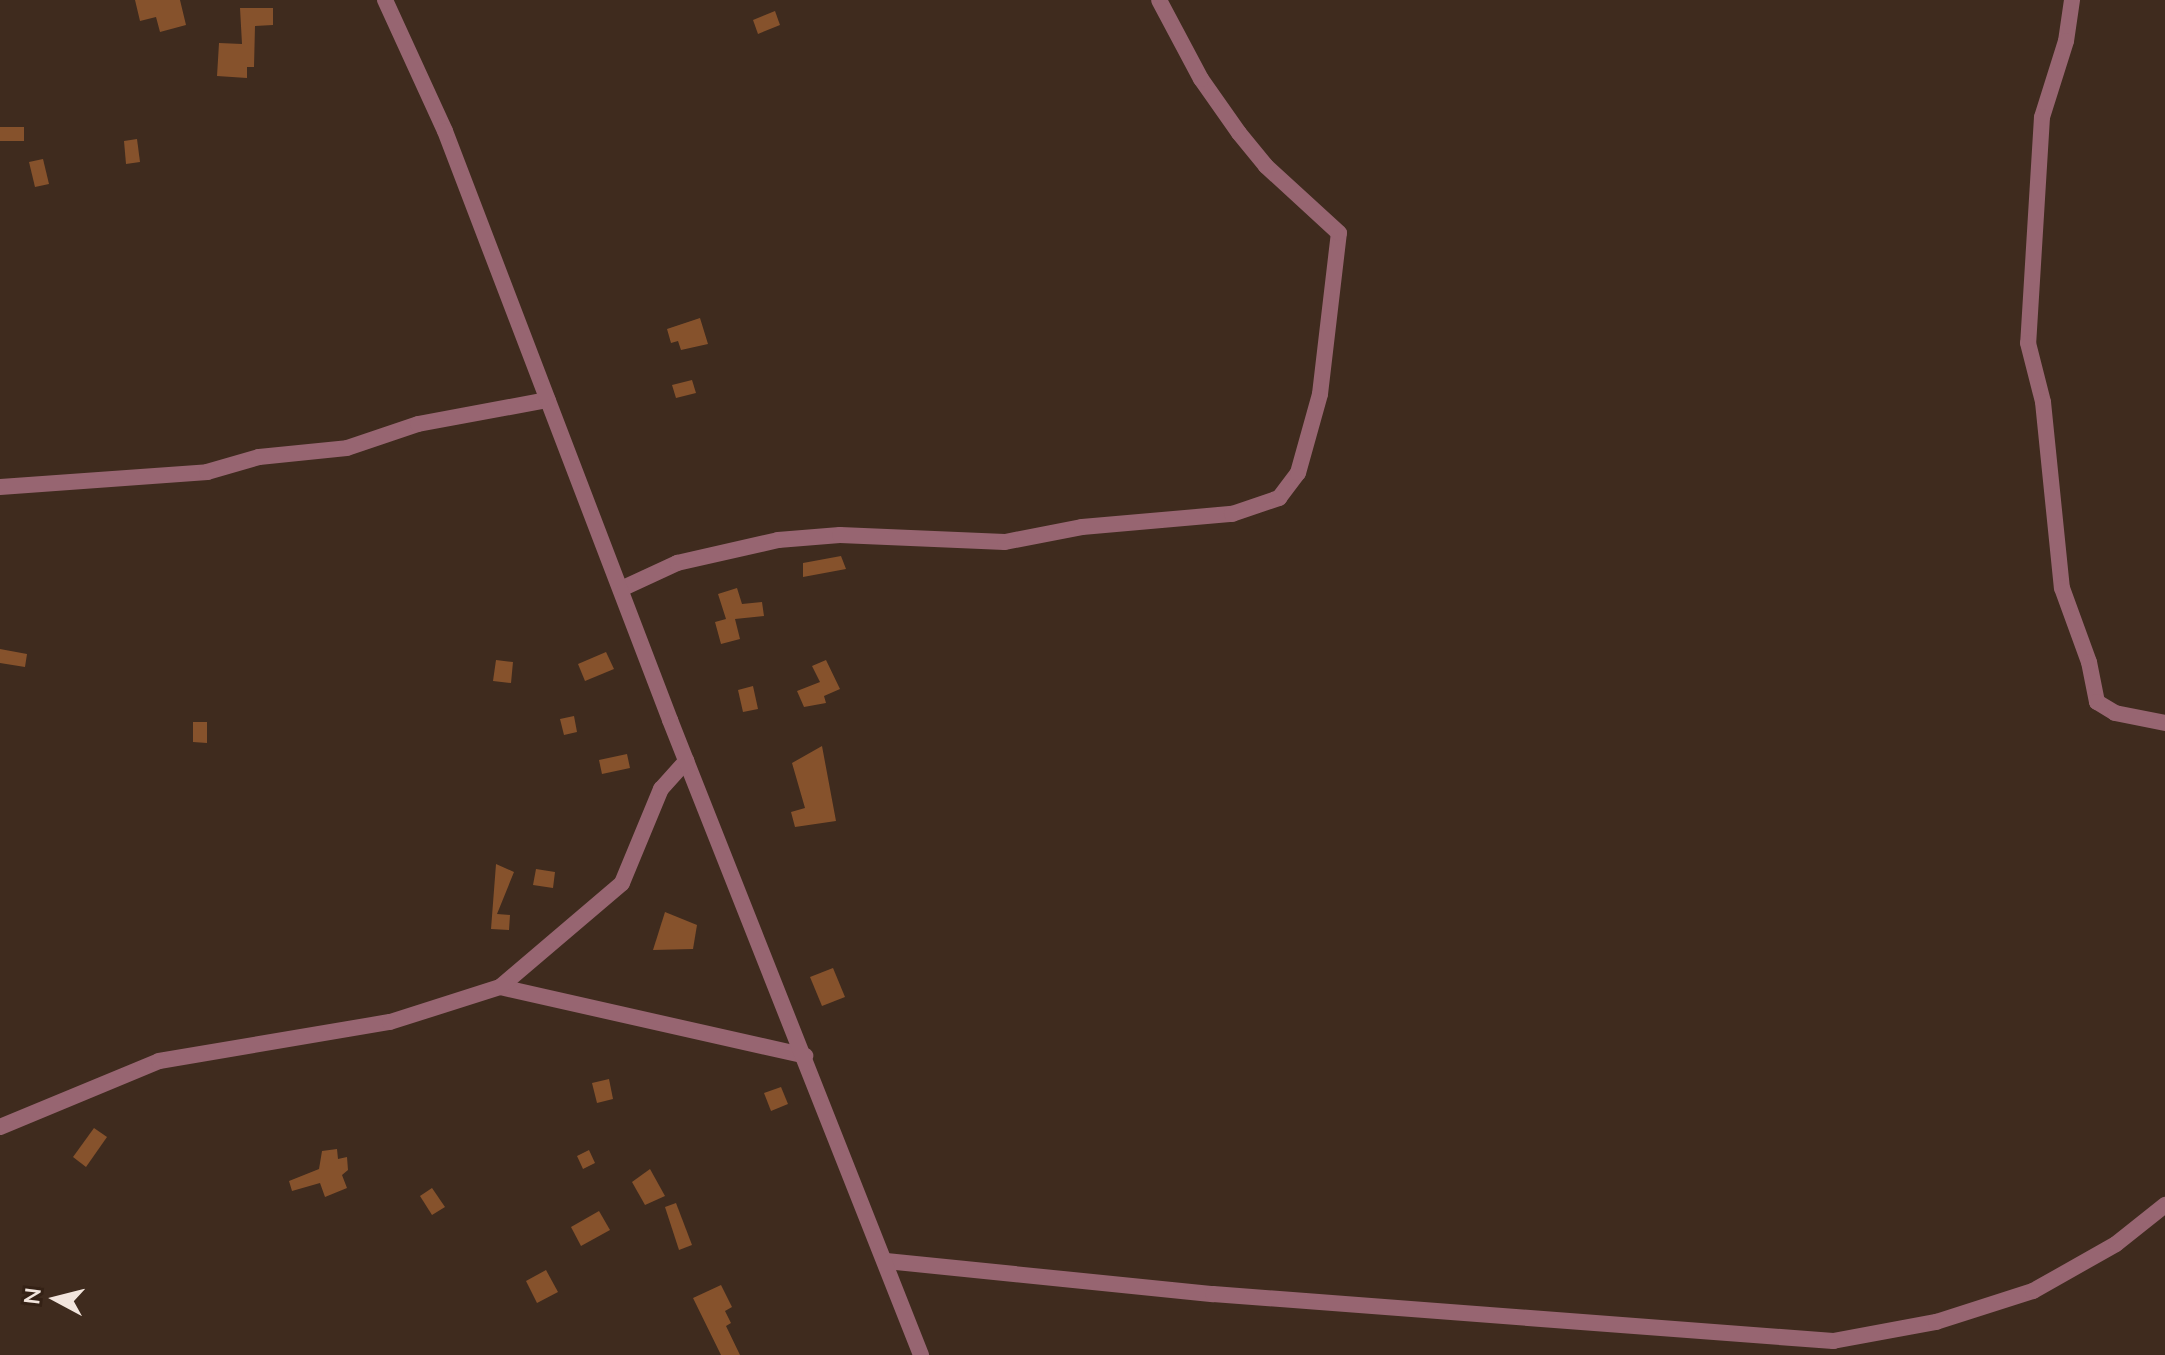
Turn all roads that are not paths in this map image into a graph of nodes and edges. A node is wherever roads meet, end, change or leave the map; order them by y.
1 (385, 0) edge
2 (1159, 0) edge
3 (2072, 0) edge
4 (548, 400) junction
5 (0, 487) edge
6 (621, 589) junction
7 (2165, 723) edge
8 (686, 761) junction
9 (500, 987) junction
10 (805, 1056) junction
11 (0, 1127) edge
12 (2165, 1205) edge
13 (886, 1261) junction
14 (921, 1355) edge

1 - 4 street
2 - 6 street
3 - 7 street
4 - 5 street
4 - 6 street
6 - 8 street
8 - 9 street
8 - 10 street
9 - 10 street
9 - 11 street
10 - 13 street
12 - 13 street
13 - 14 street

